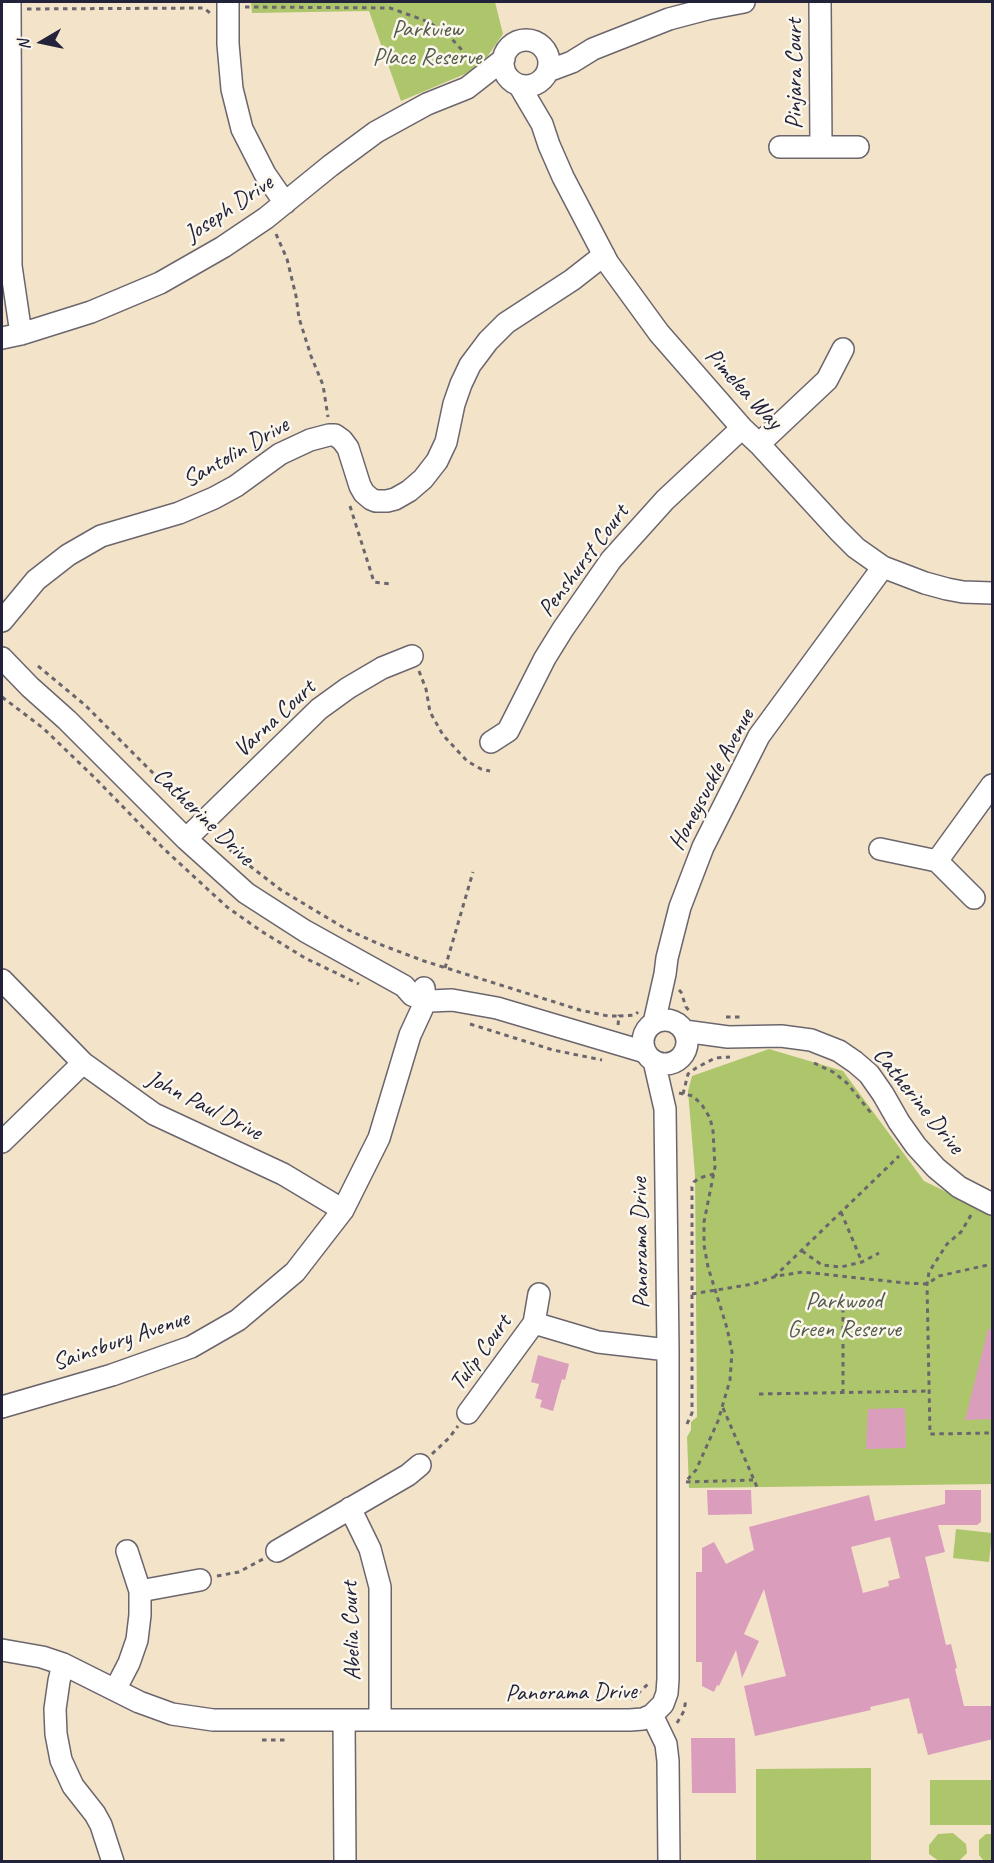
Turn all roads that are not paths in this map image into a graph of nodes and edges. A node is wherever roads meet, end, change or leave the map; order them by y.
1 (744, 2) edge
2 (820, 2) edge
3 (10, 5) edge
4 (223, 8) edge
5 (593, 49) junction
6 (545, 50) junction
7 (504, 58) junction
8 (530, 80) junction
9 (474, 82) junction
10 (821, 146) junction
11 (780, 147) dead end
12 (858, 147) dead end
13 (285, 203) junction
14 (606, 259) junction
15 (11, 336) edge
16 (843, 349) dead end
17 (742, 428) junction
18 (759, 444) junction
19 (883, 567) junction
20 (993, 593) edge
21 (7, 614) edge
22 (2, 635) edge
23 (412, 656) road end
24 (2, 658) edge
25 (2, 673) edge
26 (30, 687) junction
27 (491, 742) dead end
28 (993, 785) edge
29 (186, 839) junction
30 (880, 849) dead end
31 (937, 861) junction
32 (974, 898) dead end
33 (2, 981) edge
34 (423, 995) junction
35 (666, 1020) junction
36 (595, 1036) junction
37 (721, 1049) junction
38 (664, 1057) junction
39 (83, 1064) junction
40 (2, 1143) edge
41 (993, 1204) edge
42 (343, 1210) junction
43 (539, 1294) dead end
44 (534, 1323) junction
45 (668, 1350) junction
46 (2, 1407) edge
47 (468, 1413) road end
48 (420, 1465) road end
49 (350, 1508) junction
50 (128, 1551) dead end
51 (277, 1551) road end
52 (200, 1580) road end
53 (140, 1591) junction
54 (2, 1650) edge
55 (70, 1667) junction
56 (115, 1690) junction
57 (344, 1720) junction
58 (380, 1720) junction
59 (657, 1724) junction
60 (113, 1862) edge
61 (345, 1862) edge
62 (669, 1862) edge

1 - 5 street
2 - 10 street, Pinjara Court
3 - 15 street
4 - 13 street
5 - 6 street
5 - 8 street, Joseph Drive
6 - 7 street
6 - 8 street
7 - 8 street
7 - 9 street, Joseph Drive
8 - 9 street, Joseph Drive
8 - 14 street, Pimelea Way
9 - 13 street, Joseph Drive
10 - 11 street, Pinjara Court
10 - 12 street, Pinjara Court
13 - 15 street, Joseph Drive
14 - 17 street, Pimelea Way
14 - 21 street, Santolin Drive
16 - 18 street
17 - 18 street, Pimelea Way
17 - 27 street, Penshurst Court
18 - 19 street, Pimelea Way
19 - 20 street, Pimelea Way
19 - 35 street, Honeysuckle Avenue
21 - 22 street, Santolin Drive
23 - 29 street, Varna Court
24 - 26 street, Catherine Drive
25 - 26 street, Catherine Drive
26 - 29 street, Catherine Drive
28 - 31 street
29 - 34 street, Catherine Drive
30 - 31 street
31 - 32 street
33 - 39 street, John Paul Drive
34 - 36 street, Catherine Drive
34 - 42 street, Sainsbury Avenue
35 - 36 street, Catherine Drive
35 - 37 street, Catherine Drive
35 - 38 street
35 - 38 street
36 - 38 street, Catherine Drive
37 - 38 street, Catherine Drive
37 - 41 street, Catherine Drive
38 - 45 street, Panorama Drive
39 - 40 street
39 - 42 street, John Paul Drive
42 - 46 street, Sainsbury Avenue
43 - 44 street, Tulip Court
44 - 45 street, Tulip Court
44 - 47 street, Tulip Court
45 - 59 street, Panorama Drive
48 - 49 street
49 - 51 street
49 - 58 street, Abelia Court
50 - 53 street
52 - 53 street
53 - 56 street
54 - 55 street, Panorama Drive
55 - 56 street, Panorama Drive
55 - 60 street
56 - 57 street, Panorama Drive
57 - 58 street, Panorama Drive
57 - 61 street
58 - 59 street, Panorama Drive
59 - 62 street

